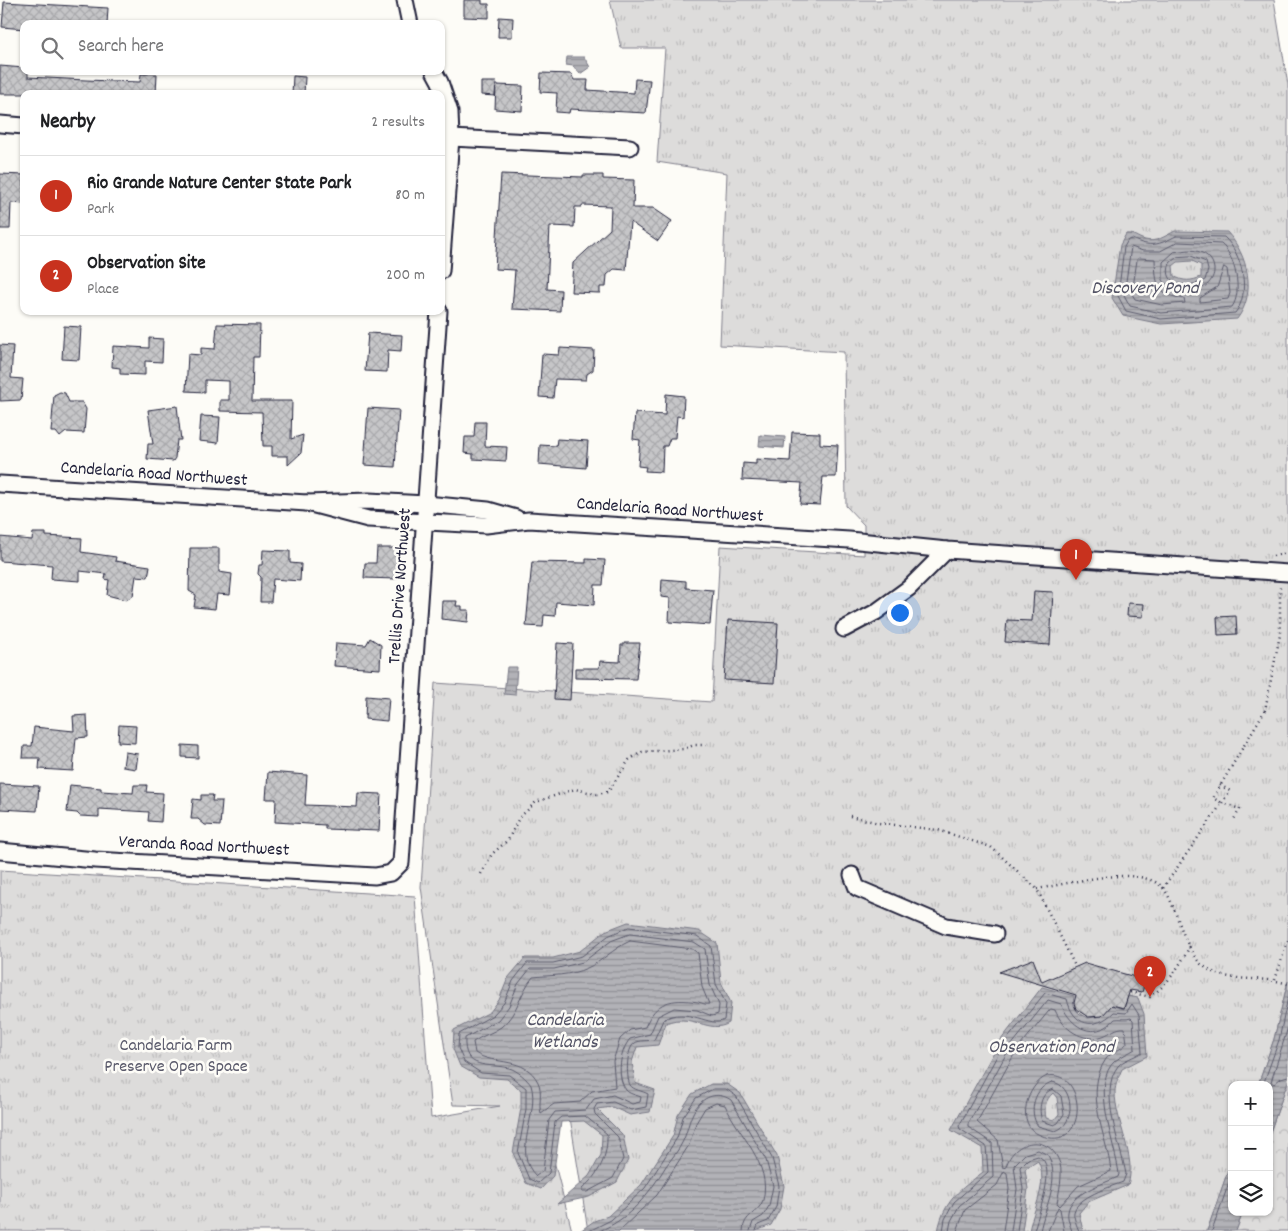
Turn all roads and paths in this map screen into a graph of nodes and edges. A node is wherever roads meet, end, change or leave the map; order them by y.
1 (405, 0) edge
2 (409, 20) edge
3 (436, 75) edge
4 (441, 90) edge
5 (445, 99) edge
6 (0, 124) edge
7 (20, 126) edge
8 (446, 142) edge
9 (630, 147) dead end
10 (445, 168) edge
11 (439, 315) edge
12 (0, 484) edge
13 (306, 503) junction
14 (426, 504) junction
15 (519, 520) junction
16 (426, 523) junction
17 (947, 550) junction
18 (1284, 573) edge
19 (844, 629) dead end
20 (706, 745) dead end
21 (1220, 785) junction
22 (1222, 803) junction
23 (850, 816) dead end
24 (1233, 821) dead end
25 (0, 851) edge
26 (401, 863) joint
27 (482, 874) dead end
28 (852, 876) dead end
29 (1037, 888) junction
30 (1163, 888) junction
31 (995, 934) dead end
32 (1288, 940) edge
33 (1190, 946) junction
34 (1075, 966) dead end
35 (1275, 980) junction
36 (1288, 984) edge
37 (1130, 992) dead end

1 - 2 street
3 - 4 street
5 - 8 street
6 - 7 street
8 - 9 street
8 - 10 street
11 - 14 street, Trellis Drive Northwest
12 - 13 street, Candelaria Road Northwest
13 - 14 street, Candelaria Road Northwest
13 - 16 street, Candelaria Road Northwest
14 - 15 street, Candelaria Road Northwest
14 - 16 street, Trellis Drive Northwest
15 - 16 street, Candelaria Road Northwest
15 - 17 street, Candelaria Road Northwest
16 - 26 street, Trellis Drive Northwest
17 - 18 street, Candelaria Road Northwest
17 - 19 street
18 - 21 path
20 - 27 path
21 - 22 path
21 - 22 path
22 - 24 path
22 - 30 path
23 - 29 path
25 - 26 street, Veranda Road Northwest
28 - 31 street
29 - 30 path
29 - 34 path
30 - 33 path
32 - 35 path
33 - 35 path
33 - 37 path
35 - 36 path

